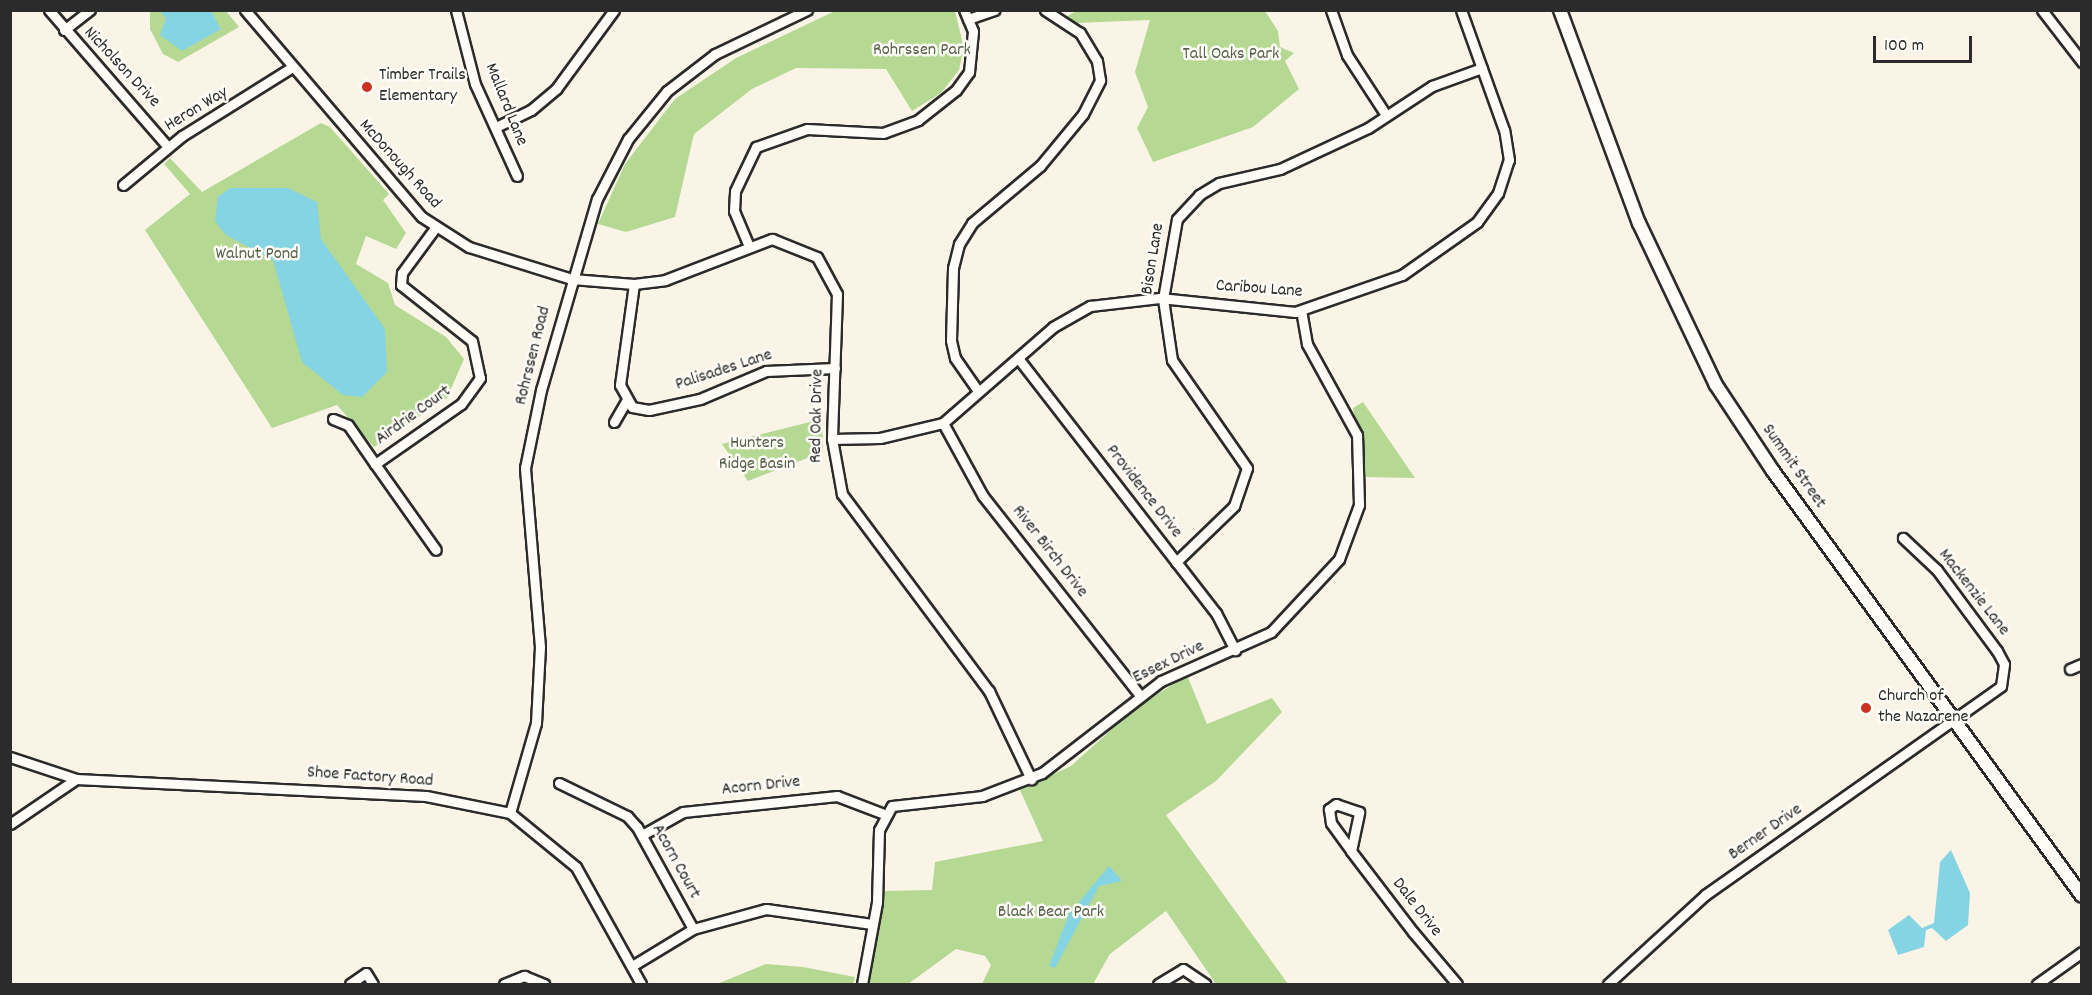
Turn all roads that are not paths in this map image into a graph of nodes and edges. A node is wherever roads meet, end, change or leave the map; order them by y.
1 (49, 10) edge
2 (90, 10) edge
3 (245, 10) edge
4 (456, 10) edge
5 (614, 10) edge
6 (807, 10) edge
7 (994, 10) edge
8 (1045, 10) edge
9 (1331, 10) edge
10 (1461, 10) edge
11 (1560, 10) edge
12 (2042, 10) edge
13 (966, 15) edge
14 (64, 30) junction
15 (2082, 62) edge
16 (291, 68) junction
17 (1482, 68) junction
18 (1386, 115) junction
19 (496, 127) junction
20 (168, 147) junction
21 (516, 176) dead end
22 (123, 184) dead end
23 (435, 228) junction
24 (747, 244) junction
25 (572, 279) junction
26 (634, 284) junction
27 (1162, 299) junction
28 (1301, 311) junction
29 (1018, 358) junction
30 (835, 368) junction
31 (978, 391) junction
32 (626, 402) junction
33 (333, 419) dead end
34 (614, 422) dead end
35 (943, 423) junction
36 (832, 439) junction
37 (375, 464) junction
38 (1903, 538) dead end
39 (436, 550) dead end
40 (1176, 562) junction
41 (1235, 650) junction
42 (2082, 664) edge
43 (2070, 669) dead end
44 (1139, 694) junction
45 (1954, 724) junction
46 (10, 757) edge
47 (76, 779) junction
48 (1031, 779) junction
49 (559, 783) dead end
50 (31, 811) junction
51 (510, 813) junction
52 (884, 814) junction
53 (10, 824) edge
54 (10, 830) edge
55 (642, 835) junction
56 (1351, 851) junction
57 (2082, 896) edge
58 (872, 924) junction
59 (693, 929) junction
60 (2082, 952) edge
61 (632, 966) junction
62 (350, 984) edge
63 (373, 984) edge
64 (504, 984) edge
65 (544, 984) edge
66 (641, 984) edge
67 (862, 984) edge
68 (1158, 984) edge
69 (1205, 984) edge
70 (1457, 984) edge
71 (1608, 984) edge
72 (2037, 984) edge

1 - 14 street, Nicholson Drive
2 - 14 street
3 - 16 street, McDonough Road
4 - 19 street, Mallard Lane
5 - 19 street
6 - 25 street, Rohrssen Road
7 - 13 street
8 - 31 street
9 - 18 street
10 - 17 street, Caribou Lane
11 - 45 main road, Summit Street
12 - 15 street
13 - 24 street
14 - 20 street, Nicholson Drive
16 - 20 street, Heron Way
16 - 23 street, McDonough Road
17 - 18 street, Bison Lane
17 - 28 street, Caribou Lane
18 - 27 street, Bison Lane
19 - 21 street, Mallard Lane
20 - 22 street, Heron Way
23 - 25 street, McDonough Road
23 - 37 street, Airdrie Court
24 - 26 street, Red Oak Drive
24 - 30 street, Red Oak Drive
25 - 26 street, Red Oak Drive
25 - 51 street, Rohrssen Road
26 - 32 street
27 - 28 street, Caribou Lane
27 - 29 street, Caribou Lane
27 - 40 street, Bison Lane
28 - 41 street, Essex Drive
29 - 31 street, Caribou Lane
29 - 40 street, Providence Drive
30 - 32 street, Palisades Lane
30 - 36 street, Red Oak Drive
31 - 35 street, Caribou Lane
32 - 34 street
33 - 37 street, Airdrie Court
35 - 36 street, Caribou Lane
35 - 44 street, River Birch Drive
36 - 48 street, Red Oak Drive
37 - 39 street, Airdrie Court
38 - 45 street, Mackenzie Lane
40 - 41 street, Providence Drive
41 - 44 street, Essex Drive
42 - 43 street
44 - 48 street, Essex Drive
45 - 57 main road, Summit Street
45 - 71 street, Berner Drive
46 - 47 street, Shoe Factory Road
47 - 50 street
47 - 51 street, Shoe Factory Road
48 - 52 street, Essex Drive
49 - 55 street, Acorn Court
50 - 53 street
50 - 54 street
51 - 61 street, Shoe Factory Road
52 - 55 street, Acorn Drive
52 - 58 street
55 - 59 street, Acorn Court
56 - 56 street, Dale Drive
56 - 70 street, Dale Drive
58 - 59 street
58 - 67 street
59 - 61 street
60 - 72 street
61 - 66 street, Shoe Factory Road
62 - 63 street
64 - 65 street
68 - 69 street

